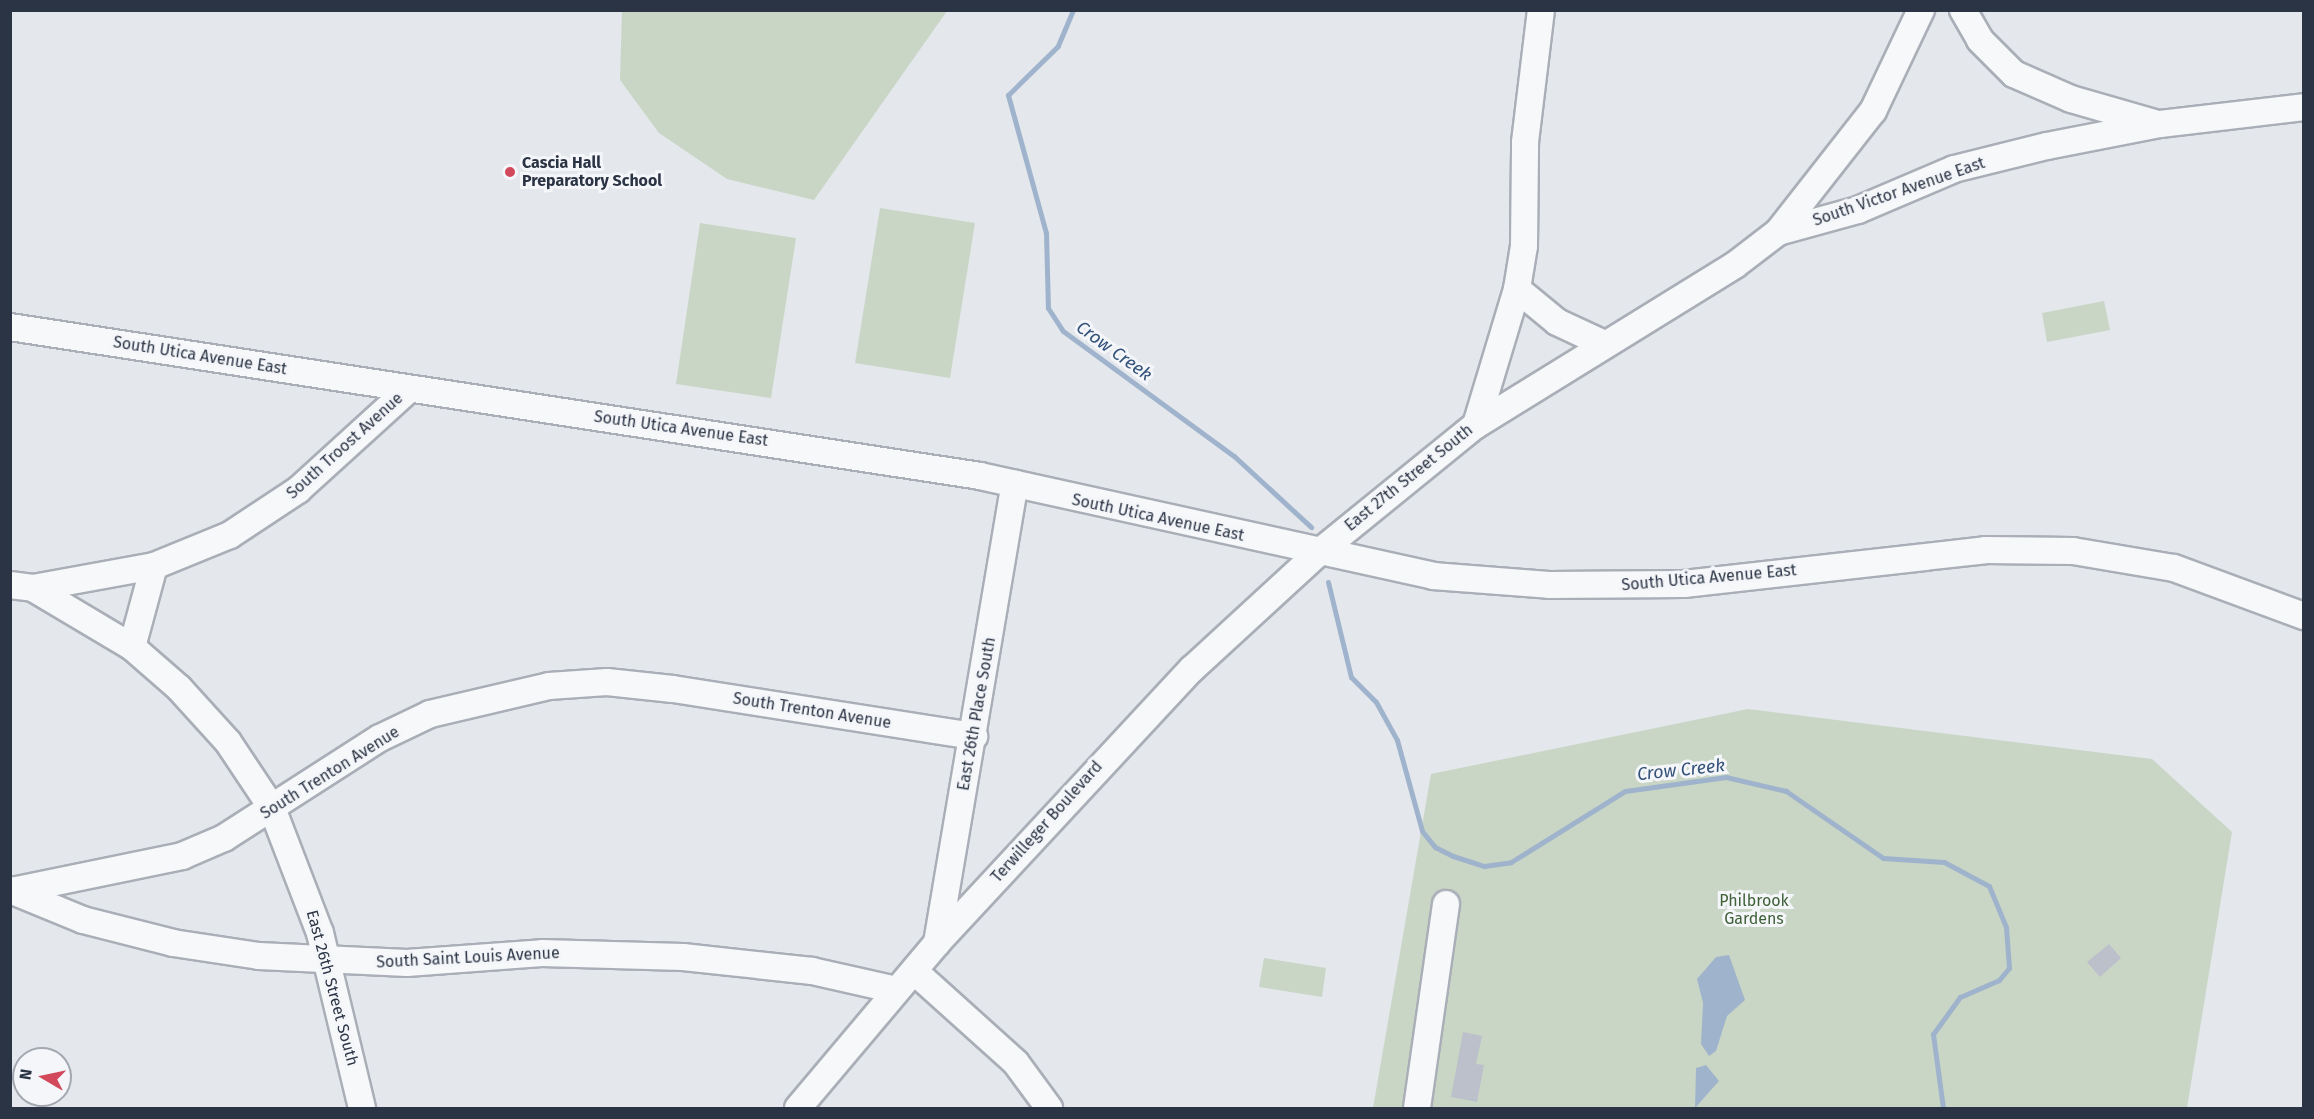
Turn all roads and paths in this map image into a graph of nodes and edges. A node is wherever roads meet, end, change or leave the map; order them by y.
1 (1541, 10) edge
2 (1921, 10) edge
3 (1963, 10) edge
4 (2304, 107) edge
5 (2160, 124) junction
6 (1778, 232) junction
7 (1517, 289) junction
8 (10, 327) edge
9 (1602, 344) junction
10 (409, 389) junction
11 (1476, 425) junction
12 (1015, 484) junction
13 (1317, 554) junction
14 (154, 566) junction
15 (22, 586) edge
16 (2304, 616) edge
17 (132, 647) junction
18 (974, 736) junction
19 (272, 808) junction
20 (11, 890) edge
21 (1446, 904) dead end
22 (937, 944) junction
23 (327, 960) junction
24 (914, 971) junction
25 (896, 990) junction
26 (362, 1108) edge
27 (798, 1108) edge
28 (1049, 1108) edge
29 (1417, 1108) edge

1 - 7 street, East 27th Street South
2 - 6 street
3 - 5 street, South Victor Avenue East
4 - 5 street, South Victor Avenue East
5 - 6 street, South Victor Avenue East
6 - 9 street, South Victor Avenue East
7 - 9 street
7 - 11 street, East 27th Street South
8 - 10 street, South Utica Avenue East
9 - 11 street, South Victor Avenue East
10 - 12 street, South Utica Avenue East
10 - 14 street, South Troost Avenue
11 - 13 street, East 27th Street South
12 - 13 street, South Utica Avenue East
12 - 18 street, East 26th Place South
13 - 16 street, South Utica Avenue East
13 - 22 street, Terwilleger Boulevard
14 - 15 street, South Troost Avenue
14 - 17 street
15 - 17 street, East 26th Street South
17 - 19 street, East 26th Street South
18 - 19 street, South Trenton Avenue
18 - 22 street, East 26th Place South
19 - 20 street, South Trenton Avenue
19 - 23 street, East 26th Street South
20 - 23 street, South Saint Louis Avenue
21 - 29 street
22 - 24 street, Terwilleger Boulevard
23 - 25 street, South Saint Louis Avenue
23 - 26 street, East 26th Street South
24 - 25 street, Terwilleger Boulevard
24 - 28 street
25 - 27 street, Terwilleger Boulevard

